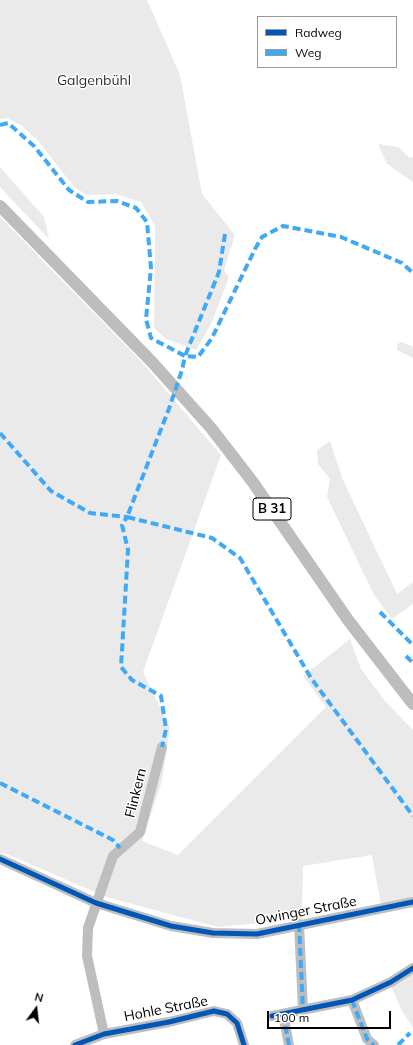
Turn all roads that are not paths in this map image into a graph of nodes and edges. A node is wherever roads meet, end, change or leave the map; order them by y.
1 (0, 206) edge
2 (413, 704) edge
3 (162, 747) dead end
4 (0, 859) edge
5 (413, 902) edge
6 (96, 903) junction
7 (299, 924) junction
8 (413, 968) edge
9 (352, 1000) junction
10 (303, 1010) junction
11 (283, 1014) junction
12 (272, 1016) dead end
13 (104, 1034) junction
14 (75, 1045) edge
15 (244, 1045) edge
16 (289, 1045) edge
17 (374, 1045) edge

1 - 2 main road, B 31
3 - 6 street, Flinkern
4 - 6 street, Owinger Straße
5 - 7 street, Owinger Straße
6 - 7 street, Owinger Straße
6 - 13 street, Flinkern
7 - 10 street
8 - 9 street
9 - 10 street
9 - 17 street
10 - 11 street
11 - 12 street
11 - 16 street
13 - 14 street, Hohle Straße
13 - 15 street, Hohle Straße

